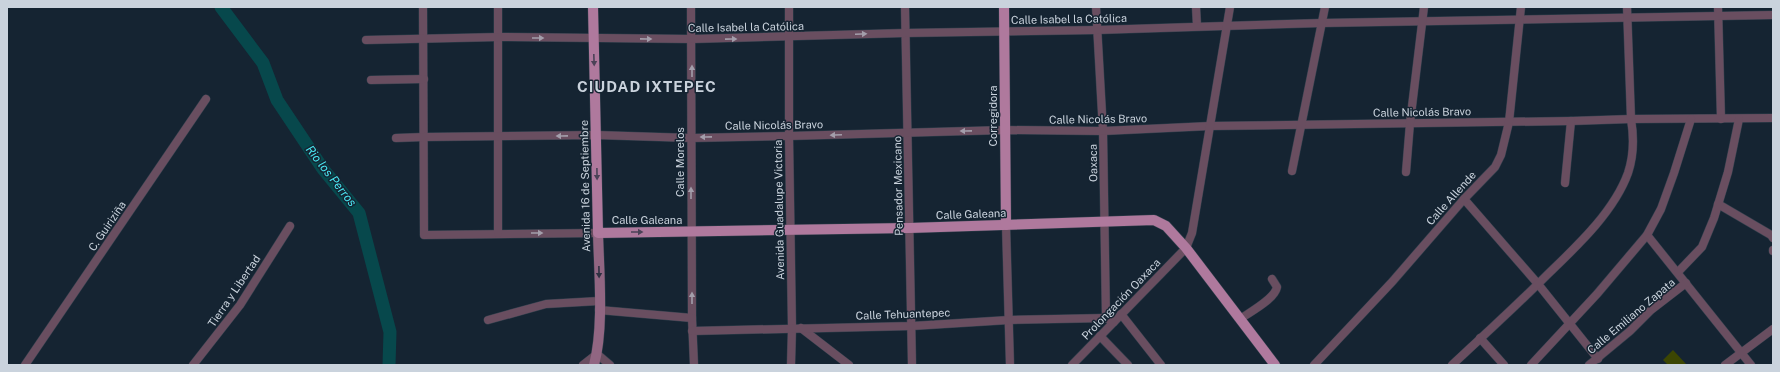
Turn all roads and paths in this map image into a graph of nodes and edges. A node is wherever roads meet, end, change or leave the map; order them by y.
1 (423, 7) edge
2 (498, 7) edge
3 (593, 7) edge
4 (691, 7) edge
5 (789, 7) edge
6 (905, 7) edge
7 (1004, 7) edge
8 (1096, 7) edge
9 (1196, 7) edge
10 (1230, 7) edge
11 (1325, 7) edge
12 (1424, 7) edge
13 (1521, 7) edge
14 (1627, 7) edge
15 (1718, 11) edge
16 (1773, 15) edge
17 (1628, 17) junction
18 (1520, 19) junction
19 (1422, 22) junction
20 (1322, 23) junction
21 (1197, 26) junction
22 (1227, 26) junction
23 (1097, 30) junction
24 (1005, 31) junction
25 (905, 32) junction
26 (499, 37) junction
27 (424, 38) junction
28 (593, 38) junction
29 (789, 38) junction
30 (692, 39) junction
31 (366, 40) dead end
32 (424, 79) junction
33 (371, 80) dead end
34 (206, 99) dead end
35 (1773, 118) edge
36 (1631, 119) junction
37 (1691, 119) junction
38 (1721, 119) junction
39 (1739, 119) junction
40 (1509, 122) junction
41 (1571, 122) junction
42 (1410, 123) junction
43 (1301, 125) junction
44 (1210, 126) junction
45 (1005, 130) junction
46 (1103, 131) junction
47 (908, 133) junction
48 (596, 135) junction
49 (424, 136) junction
50 (499, 136) junction
51 (788, 136) junction
52 (396, 138) dead end
53 (691, 138) junction
54 (1292, 171) dead end
55 (1406, 172) dead end
56 (1565, 183) dead end
57 (1464, 199) junction
58 (1718, 204) junction
59 (1105, 222) junction
60 (1006, 225) junction
61 (290, 226) dead end
62 (909, 228) junction
63 (790, 229) junction
64 (691, 232) junction
65 (498, 233) junction
66 (598, 233) junction
67 (1647, 235) junction
68 (1773, 238) edge
69 (1186, 248) junction
70 (1678, 272) junction
71 (1272, 279) dead end
72 (1686, 283) junction
73 (1538, 284) junction
74 (599, 306) junction
75 (1121, 314) junction
76 (692, 318) junction
77 (1240, 319) junction
78 (488, 320) dead end
79 (1009, 320) junction
80 (1110, 320) junction
81 (1569, 324) junction
82 (912, 326) junction
83 (792, 328) junction
84 (801, 328) junction
85 (1773, 329) edge
86 (692, 331) junction
87 (1100, 336) junction
88 (1480, 338) junction
89 (1741, 353) junction
90 (597, 354) junction
91 (1598, 359) junction
92 (25, 365) edge
93 (193, 365) edge
94 (582, 365) edge
95 (594, 365) edge
96 (610, 365) edge
97 (694, 365) edge
98 (791, 365) edge
99 (849, 365) edge
100 (912, 365) edge
101 (1010, 365) edge
102 (1072, 365) edge
103 (1128, 365) edge
104 (1161, 365) edge
105 (1275, 365) edge
106 (1314, 365) edge
107 (1452, 365) edge
108 (1504, 365) edge
109 (1530, 365) edge
110 (1589, 365) edge
111 (1725, 365) edge
112 (1751, 365) edge

1 - 27 street
2 - 26 street
3 - 28 main road, Avenida 16 de Septiembre
4 - 30 street, Calle Morelos
5 - 29 street, Avenida Guadalupe Victoria
6 - 25 street, Pensador Mexicano
7 - 24 main road, Corregidora
8 - 23 street, Oaxaca
9 - 21 street
10 - 22 street
11 - 20 street
12 - 19 street
13 - 18 street, Calle Allende
14 - 17 street
15 - 16 street, Calle Isabel la Católica
15 - 17 street, Calle Isabel la Católica
15 - 38 street
17 - 18 street, Calle Isabel la Católica
17 - 36 street
18 - 19 street, Calle Isabel la Católica
18 - 40 street, Calle Allende
19 - 20 street, Calle Isabel la Católica
19 - 42 street
20 - 22 street, Calle Isabel la Católica
20 - 43 street
21 - 22 street, Calle Isabel la Católica
21 - 23 street, Calle Isabel la Católica
22 - 44 street
23 - 24 street, Calle Isabel la Católica
23 - 46 street, Oaxaca
24 - 25 street, Calle Isabel la Católica
24 - 45 main road, Corregidora
29 -> 25 street, Calle Isabel la Católica
25 - 47 street, Pensador Mexicano
26 - 27 street, Calle Isabel la Católica
26 -> 28 street, Calle Isabel la Católica
26 - 50 street
27 - 31 street, Calle Isabel la Católica
27 - 32 street
28 -> 30 street, Calle Isabel la Católica
28 -> 48 main road, Avenida 16 de Septiembre
30 -> 29 street, Calle Isabel la Católica
29 - 51 street, Avenida Guadalupe Victoria
53 -> 30 street, Calle Morelos
32 - 33 street
32 - 49 street
34 - 92 street, C. Guiriziña
35 - 39 street, Calle Nicolás Bravo
36 - 37 street, Calle Nicolás Bravo
36 - 41 street, Calle Nicolás Bravo
36 - 73 street
37 - 38 street, Calle Nicolás Bravo
37 - 67 street
38 - 39 street, Calle Nicolás Bravo
39 - 58 street
40 - 41 street, Calle Nicolás Bravo
40 - 42 street, Calle Nicolás Bravo
40 - 57 street, Calle Allende
41 - 56 street
42 - 43 street, Calle Nicolás Bravo
42 - 55 street
43 - 44 street, Calle Nicolás Bravo
43 - 54 street
44 - 46 street, Calle Nicolás Bravo
44 - 69 street
45 - 46 street, Calle Nicolás Bravo
45 -> 47 street, Calle Nicolás Bravo
45 - 60 main road, Corregidora
46 - 59 street, Oaxaca
47 -> 51 street, Calle Nicolás Bravo
47 - 62 street, Pensador Mexicano
48 -> 50 street, Calle Nicolás Bravo
48 - 53 street, Calle Nicolás Bravo
48 -> 66 main road, Avenida 16 de Septiembre
49 - 50 street, Calle Nicolás Bravo
49 - 52 street, Calle Nicolás Bravo
49 - 65 street
50 - 65 street
51 -> 53 street, Calle Nicolás Bravo
51 - 63 street, Avenida Guadalupe Victoria
64 -> 53 street, Calle Morelos
57 - 73 street
57 - 106 street, Calle Allende
58 - 68 street
58 - 70 street
59 - 60 main road, Calle Galeana
59 - 69 main road, Calle Galeana
59 - 80 street, Oaxaca
60 - 62 main road, Calle Galeana
60 - 79 street
61 - 93 street, Tierra y Libertad
62 - 63 main road, Calle Galeana
62 - 82 street, Pensador Mexicano
63 - 64 main road, Calle Galeana
63 - 83 street, Avenida Guadalupe Victoria
66 -> 64 main road, Calle Galeana
76 -> 64 street, Calle Morelos
65 -> 66 street
66 -> 74 street, Avenida 16 de Septiembre
67 - 70 street
67 - 81 street
69 - 75 street, Prolongación Oaxaca
69 - 77 main road, Calle Galeana
70 - 72 street
71 - 77 street
72 - 89 street
72 - 91 street, Calle Emiliano Zapata
73 - 81 street
73 - 88 street
74 - 76 street
74 - 78 street
74 - 90 street, Avenida 16 de Septiembre
75 - 80 street, Prolongación Oaxaca
75 - 104 street
76 - 86 street, Calle Morelos
77 - 105 main road, Calle Galeana
79 - 80 street, Calle Tehuantepec
79 - 82 street, Calle Tehuantepec
79 - 101 street
80 - 87 street, Prolongación Oaxaca
81 - 91 street
81 - 109 street
82 - 84 street, Calle Tehuantepec
82 - 100 street, Pensador Mexicano
83 - 84 street, Calle Tehuantepec
83 - 86 street, Calle Tehuantepec
83 - 98 street, Avenida Guadalupe Victoria
84 - 99 street
85 - 89 street
86 - 97 street, Calle Morelos
87 - 102 street, Prolongación Oaxaca
87 - 103 street
88 - 107 street
88 - 108 street
89 - 111 street
89 - 112 street
90 - 94 street
90 - 95 street, Avenida 16 de Septiembre
90 - 96 street
91 - 110 street, Calle Emiliano Zapata

